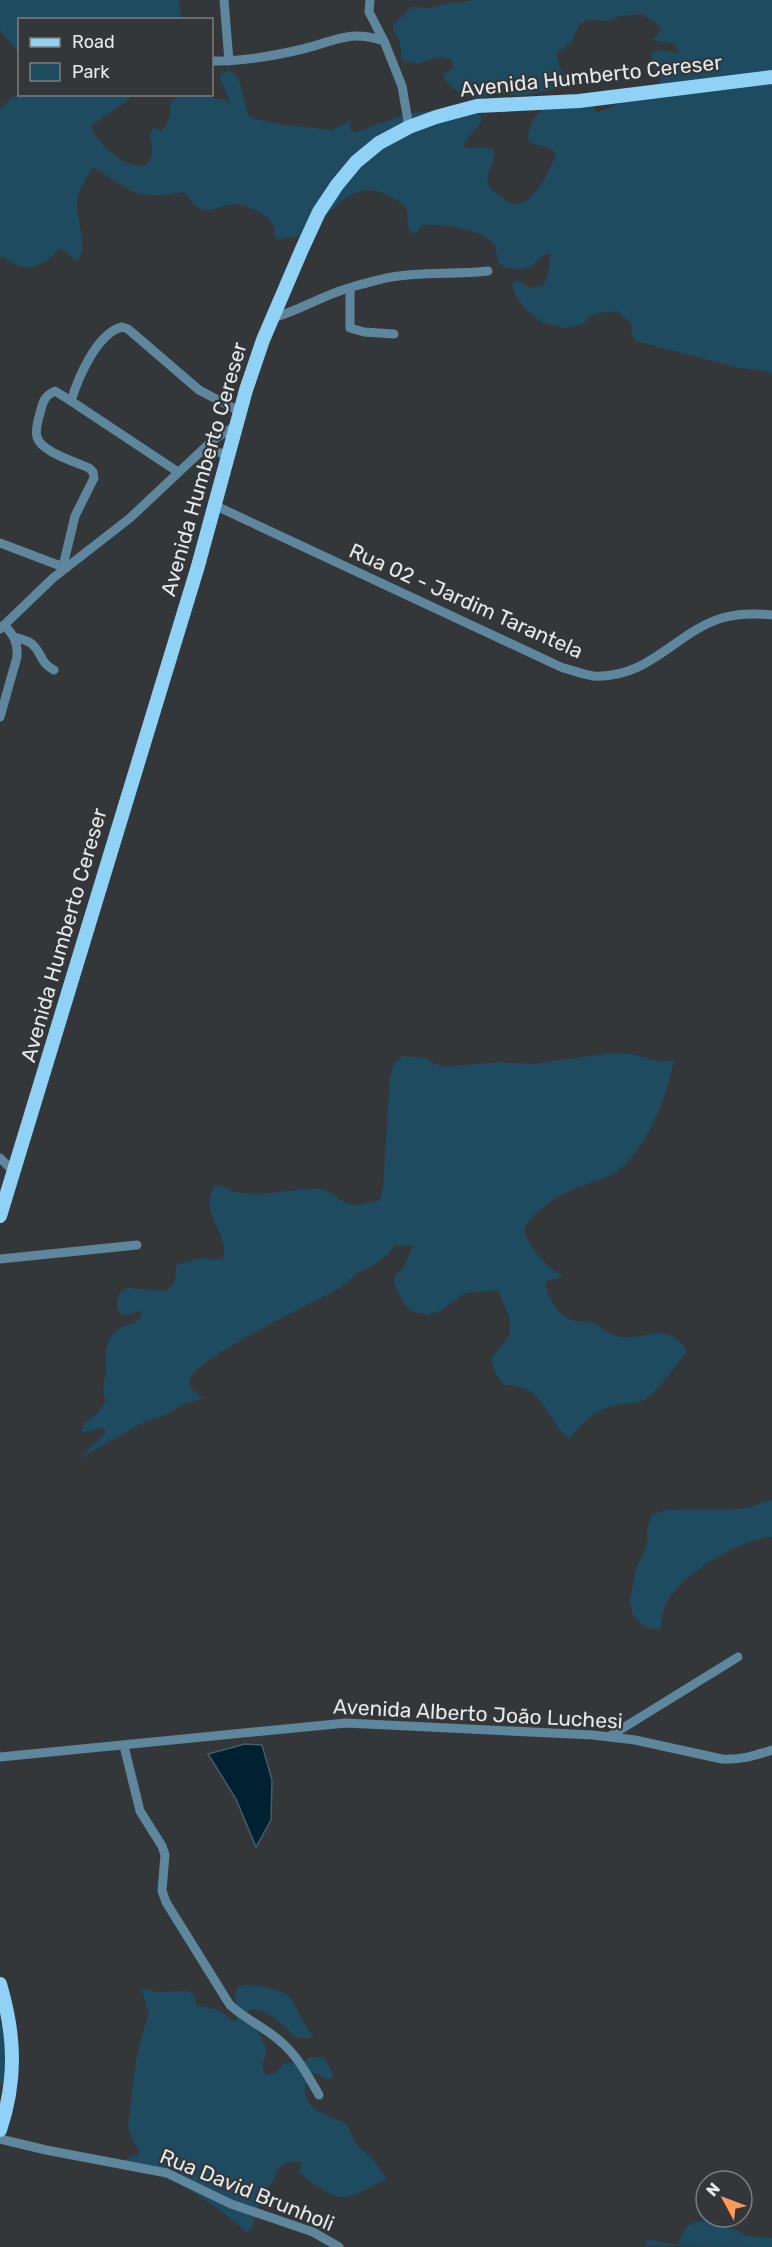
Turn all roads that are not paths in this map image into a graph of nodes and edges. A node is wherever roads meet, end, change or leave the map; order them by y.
1 (224, 0) edge
2 (370, 0) edge
3 (384, 41) junction
4 (213, 61) edge
5 (229, 61) junction
6 (772, 77) edge
7 (409, 127) junction
8 (488, 271) dead end
9 (350, 288) junction
10 (272, 318) junction
11 (394, 334) dead end
12 (71, 400) junction
13 (239, 411) junction
14 (235, 426) junction
15 (202, 452) junction
16 (227, 455) junction
17 (178, 472) junction
18 (214, 505) junction
19 (0, 543) edge
20 (64, 567) junction
21 (772, 615) edge
22 (2, 627) edge
23 (14, 637) junction
24 (54, 670) dead end
25 (0, 717) edge
26 (0, 1158) edge
27 (15, 1173) junction
28 (0, 1216) edge
29 (137, 1245) dead end
30 (0, 1259) edge
31 (738, 1657) dead end
32 (610, 1736) junction
33 (124, 1746) junction
34 (772, 1750) edge
35 (0, 1757) edge
36 (0, 1984) edge
37 (319, 2095) dead end
38 (0, 2130) edge
39 (0, 2139) edge
40 (339, 2247) edge

1 - 5 street
2 - 3 street
3 - 5 street
3 - 7 street
4 - 5 street
6 - 7 main road, Avenida Humberto Cereser
7 - 10 main road, Avenida Humberto Cereser
8 - 9 street
9 - 10 street
9 - 11 street
10 - 13 main road, Avenida Humberto Cereser
12 - 13 street
12 - 17 street
12 - 20 street
13 - 14 main road, Avenida Humberto Cereser
14 - 15 street
14 - 16 main road, Avenida Humberto Cereser
15 - 16 street
15 - 17 street
16 - 18 main road, Avenida Humberto Cereser
17 - 20 street
18 - 21 street, Rua 02 - Jardim Tarantela
18 - 27 main road, Avenida Humberto Cereser
19 - 20 street
20 - 22 street
22 - 23 street
23 - 24 street
23 - 25 street
26 - 27 street
27 - 28 main road, Avenida Humberto Cereser
29 - 30 street
31 - 32 street
32 - 33 street, Avenida Alberto João Luchesi
32 - 34 street, Avenida Alberto João Luchesi
33 - 35 street, Avenida Alberto João Luchesi
33 - 37 street
36 - 38 main road
39 - 40 street, Rua David Brunholi

